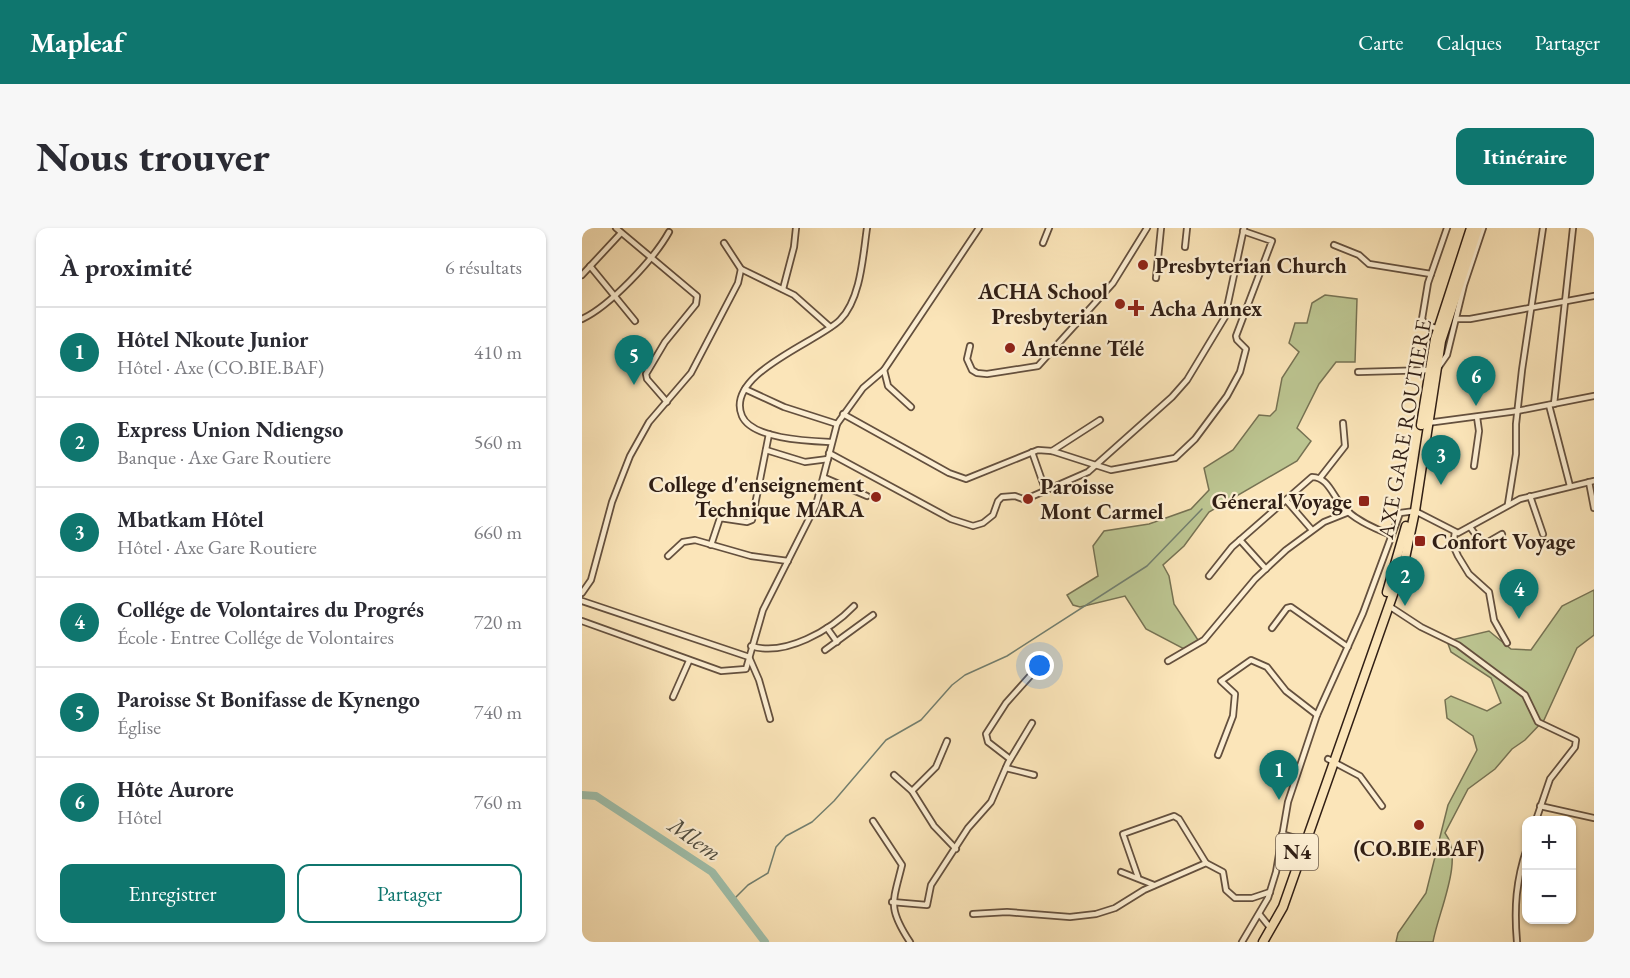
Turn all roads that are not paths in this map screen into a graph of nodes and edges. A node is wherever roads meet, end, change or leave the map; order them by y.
1 (616, 228) edge
2 (796, 228) edge
3 (867, 228) edge
4 (979, 228) edge
5 (1049, 228) edge
6 (1147, 228) edge
7 (1161, 228) edge
8 (1187, 228) edge
9 (1447, 228) edge
10 (1478, 228) edge
11 (1483, 228) edge
12 (1543, 228) edge
13 (1573, 228) edge
14 (1244, 230) edge
15 (669, 232) dead end
16 (621, 233) junction
17 (1471, 234) edge
18 (724, 243) dead end
19 (1043, 243) dead end
20 (1335, 245) dead end
21 (1185, 247) dead end
22 (651, 259) junction
23 (590, 266) junction
24 (741, 269) junction
25 (582, 274) edge
26 (1431, 274) junction
27 (1156, 278) dead end
28 (783, 289) junction
29 (615, 294) junction
30 (1594, 296) edge
31 (1566, 301) junction
32 (1533, 307) junction
33 (1456, 319) junction
34 (582, 320) edge
35 (635, 321) dead end
36 (830, 327) junction
37 (1441, 329) junction
38 (970, 346) dead end
39 (884, 370) junction
40 (1433, 370) junction
41 (1358, 372) dead end
42 (745, 389) junction
43 (1594, 396) edge
44 (667, 402) junction
45 (1551, 405) junction
46 (911, 406) dead end
47 (1517, 411) junction
48 (843, 414) junction
49 (1477, 417) junction
50 (1100, 420) dead end
51 (1343, 423) dead end
52 (1424, 423) junction
53 (837, 424) junction
54 (769, 434) junction
55 (831, 442) junction
56 (766, 450) junction
57 (1052, 451) junction
58 (1032, 452) junction
59 (829, 453) junction
60 (828, 459) junction
61 (1094, 466) junction
62 (1474, 466) dead end
63 (825, 478) junction
64 (1320, 478) junction
65 (1591, 482) edge
66 (1570, 486) junction
67 (1045, 489) junction
68 (867, 496) dead end
69 (1530, 496) junction
70 (1286, 500) junction
71 (1508, 505) junction
72 (1594, 508) edge
73 (1412, 511) junction
74 (1349, 513) junction
75 (1470, 527) junction
76 (1312, 530) junction
77 (1455, 532) junction
78 (1502, 534) dead end
79 (1543, 534) dead end
80 (1391, 535) junction
81 (1240, 540) junction
82 (711, 545) junction
83 (668, 556) dead end
84 (788, 561) junction
85 (1266, 569) junction
86 (1209, 576) dead end
87 (582, 592) edge
88 (582, 601) edge
89 (1385, 603) junction
90 (854, 606) dead end
91 (873, 615) dead end
92 (582, 621) edge
93 (827, 628) junction
94 (1272, 628) dead end
95 (837, 642) junction
96 (1507, 643) dead end
97 (751, 646) junction
98 (1348, 647) junction
99 (825, 650) dead end
100 (749, 657) junction
101 (689, 661) junction
102 (1168, 661) dead end
103 (1031, 675) dead end
104 (673, 698) dead end
105 (1317, 715) junction
106 (770, 719) dead end
107 (1032, 723) dead end
108 (948, 741) dead end
109 (1218, 755) dead end
110 (1010, 759) junction
111 (1331, 760) junction
112 (1006, 768) junction
113 (894, 775) dead end
114 (1034, 775) dead end
115 (912, 791) junction
116 (1382, 806) dead end
117 (1540, 806) junction
118 (1537, 816) edge
119 (1594, 818) edge
120 (873, 821) dead end
121 (1282, 834) junction
122 (1304, 841) junction
123 (956, 849) junction
124 (1206, 863) junction
125 (1522, 863) edge
126 (1120, 873) dead end
127 (1138, 878) junction
128 (1155, 885) junction
129 (1270, 892) junction
130 (892, 902) junction
131 (973, 914) dead end
132 (1260, 915) junction
133 (1268, 925) junction
134 (910, 942) edge
135 (1242, 942) edge
136 (1257, 942) edge
137 (1263, 942) edge
138 (1517, 942) edge

1 - 16 street
2 - 28 street
3 - 36 street
4 - 39 street
5 - 19 street
6 - 38 street
7 - 27 street
8 - 21 street
9 - 26 street
10 - 17 highway, AXE GARE ROUTIERE / N4
11 - 33 street
12 - 32 street
13 - 31 street
14 - 61 street
14 - 61 street
15 - 22 street
16 - 22 street
16 - 23 street
17 - 37 highway, AXE GARE ROUTIERE / N4
18 - 24 street
20 - 26 street
22 - 29 street
22 - 44 street
23 - 25 street
23 - 29 street
24 - 28 street
24 - 44 street
26 - 37 street
28 - 36 street
29 - 34 street
29 - 35 street
30 - 31 street
31 - 32 street
31 - 45 street
32 - 33 street
32 - 47 street
33 - 40 street
36 - 42 street
37 - 40 highway, AXE GARE ROUTIERE / N4
39 - 46 street
39 - 48 street
40 - 41 street
40 - 52 highway, AXE GARE ROUTIERE / N4
42 - 53 street
42 - 54 street
43 - 45 street
44 - 87 street
45 - 47 street
45 - 66 street
47 - 49 street
47 - 71 street
48 - 53 street
48 - 58 street
49 - 52 street
49 - 62 street
50 - 57 street
51 - 64 street
52 - 73 highway, AXE GARE ROUTIERE / N4
53 - 55 street
54 - 55 street
54 - 56 street
55 - 59 street
56 - 60 street
56 - 82 street
57 - 58 street
57 - 61 street
58 - 67 street
59 - 60 street
59 - 67 street
60 - 63 street
61 - 67 street
63 - 68 street
63 - 84 street
64 - 70 street
64 - 74 street
65 - 66 street
65 - 72 street
66 - 69 street
69 - 71 street
69 - 79 street
70 - 76 street
70 - 81 street
71 - 75 street
73 - 77 street
73 - 80 street
73 - 89 highway, AXE GARE ROUTIERE / N4
74 - 76 street
74 - 80 street
75 - 77 street
75 - 78 street
76 - 85 street
77 - 96 street
80 - 98 street
81 - 85 street
81 - 86 street
82 - 83 street
82 - 84 street
84 - 97 street
85 - 102 street
88 - 100 street
89 - 111 highway, N4
89 - 117 street
90 - 93 street
91 - 95 street
92 - 101 street
93 - 95 street
93 - 97 street
94 - 98 street
95 - 99 street
97 - 100 street
98 - 105 street
100 - 101 street
100 - 106 street
101 - 104 street
103 - 110 street
105 - 109 street
105 - 121 street
107 - 110 street
108 - 115 street
110 - 112 street
111 - 116 street
111 - 122 highway, N4
112 - 114 street
112 - 123 street
113 - 115 street
115 - 123 street
117 - 118 street
117 - 119 street
120 - 130 street
121 - 122 street
121 - 129 street
122 - 133 highway, N4
122 - 137 highway, N4
123 - 130 street
124 - 127 street
124 - 128 street
124 - 129 street
125 - 138 street
126 - 127 street
127 - 128 street
128 - 131 street
129 - 132 street
130 - 134 street
132 - 133 street
132 - 135 street
133 - 136 highway, N4

